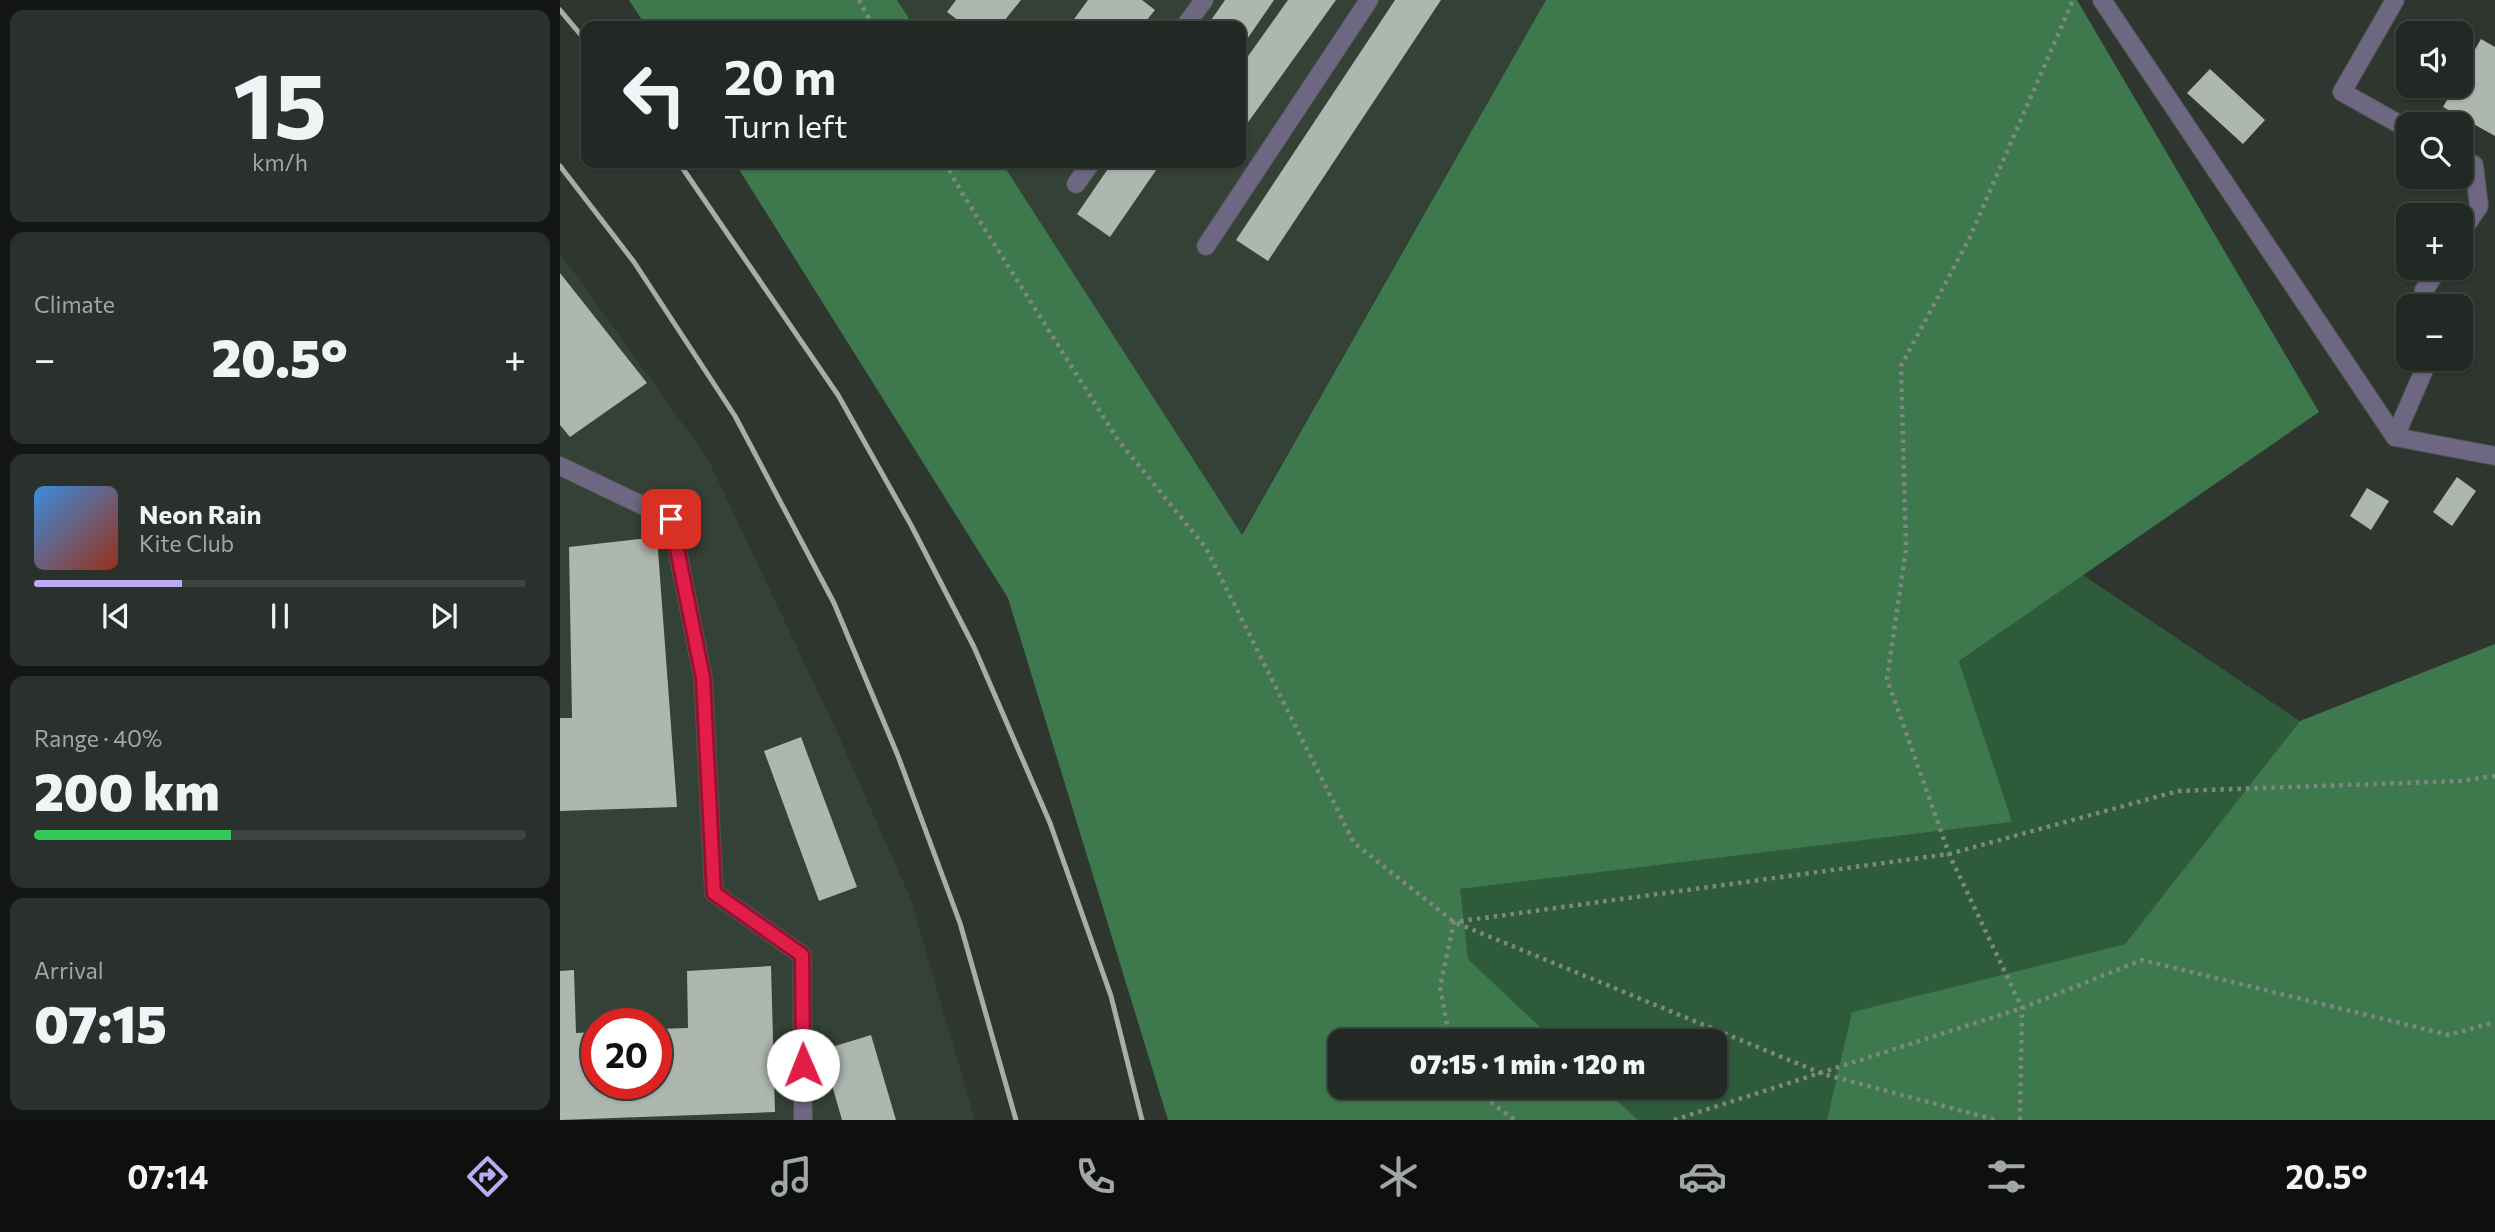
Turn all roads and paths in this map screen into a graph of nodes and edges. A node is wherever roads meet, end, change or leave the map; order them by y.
1 (859, 0) edge
2 (1204, 0) edge
3 (1369, 0) edge
4 (2073, 0) edge
5 (2102, 0) edge
6 (2395, 0) edge
7 (870, 21) edge
8 (1189, 21) edge
9 (2396, 121) edge
10 (2473, 164) edge
11 (948, 168) edge
12 (1087, 168) edge
13 (1076, 184) dead end
14 (2473, 215) edge
15 (1206, 246) dead end
16 (2424, 371) edge
17 (2395, 437) junction
18 (2495, 456) edge
19 (560, 466) edge
20 (2495, 776) edge
21 (1949, 854) junction
22 (1454, 922) junction
23 (2022, 1008) junction
24 (2495, 1023) edge
25 (1448, 1029) edge
26 (1823, 1074) junction
27 (1486, 1099) edge
28 (803, 1120) edge
29 (1515, 1120) edge
30 (1674, 1120) edge
31 (1996, 1120) edge
32 (2020, 1120) edge

1 - 7 path
2 - 8 lane
3 - 15 lane
4 - 21 path
5 - 17 lane
6 - 9 lane
10 - 14 lane
11 - 22 path
12 - 13 lane
16 - 17 lane
17 - 18 lane
19 - 28 lane
20 - 21 path
21 - 22 path
21 - 23 path
22 - 25 path
22 - 26 path
23 - 24 path
23 - 26 path
23 - 32 path
26 - 30 path
26 - 31 path
27 - 29 path

